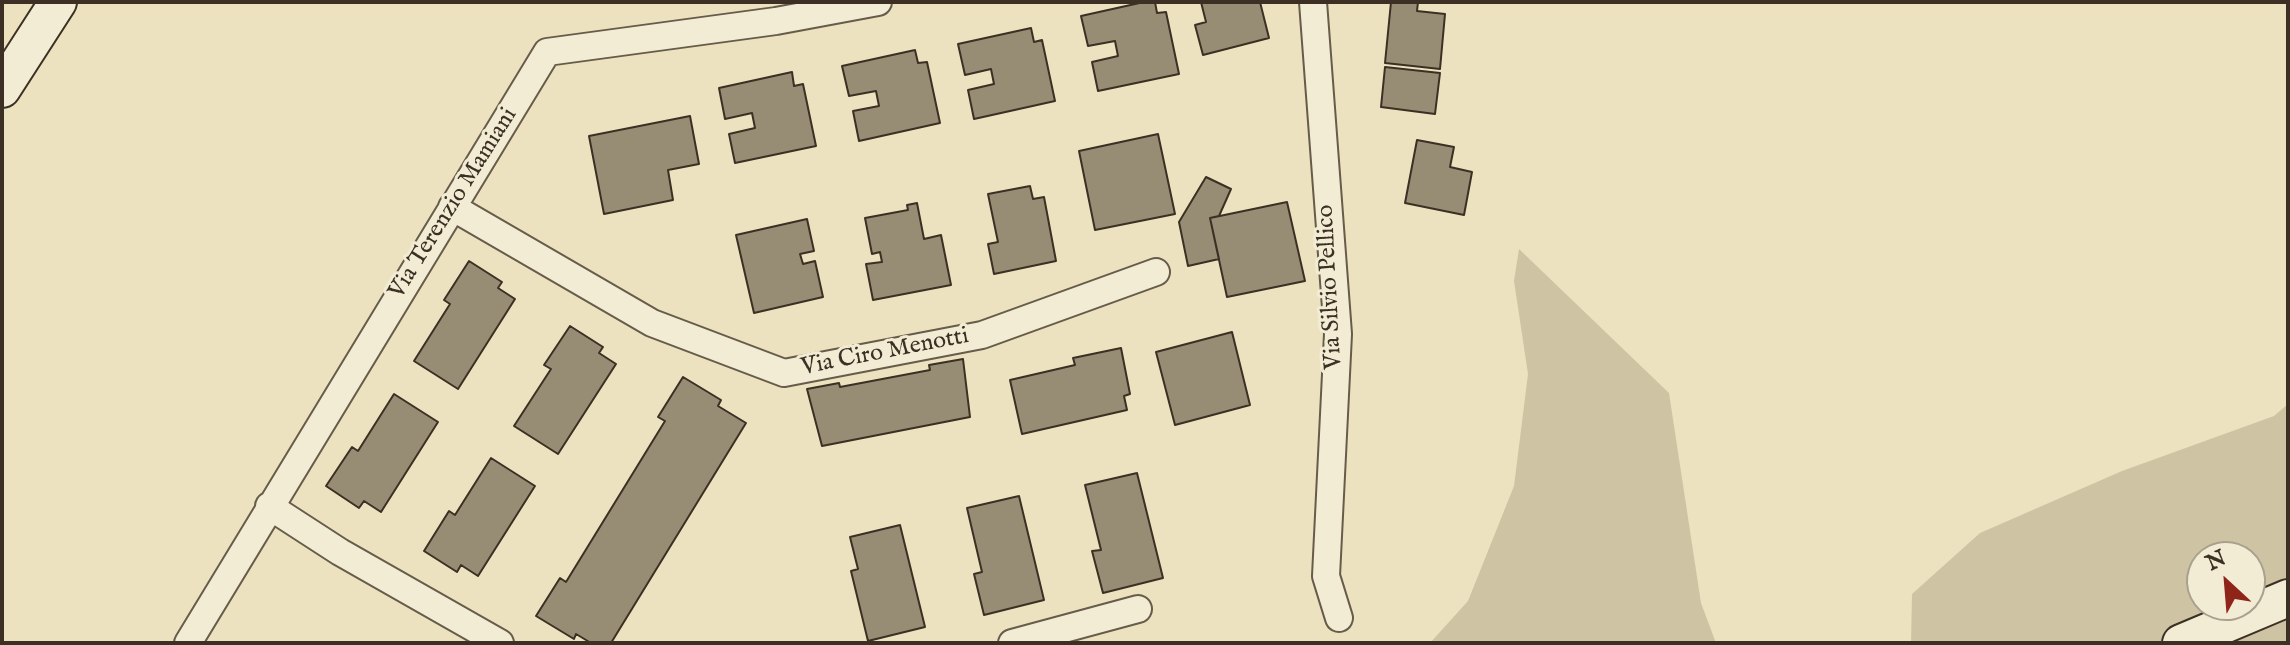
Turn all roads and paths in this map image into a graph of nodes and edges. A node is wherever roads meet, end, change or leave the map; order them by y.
1 (58, 2) edge
2 (878, 2) edge
3 (1313, 2) edge
4 (2, 89) edge
5 (452, 207) junction
6 (1156, 272) dead end
7 (269, 506) junction
8 (2288, 598) edge
9 (1138, 609) dead end
10 (1339, 618) dead end
11 (188, 643) edge
12 (500, 643) edge
13 (1012, 643) edge
14 (2181, 643) edge

1 - 4 street
2 - 5 street, Via Terenzio Mamiani
3 - 10 street, Via Silvio Pellico
5 - 6 street, Via Ciro Menotti
5 - 7 street, Via Terenzio Mamiani
7 - 11 street, Via Terenzio Mamiani
7 - 12 street
8 - 14 street
9 - 13 street

